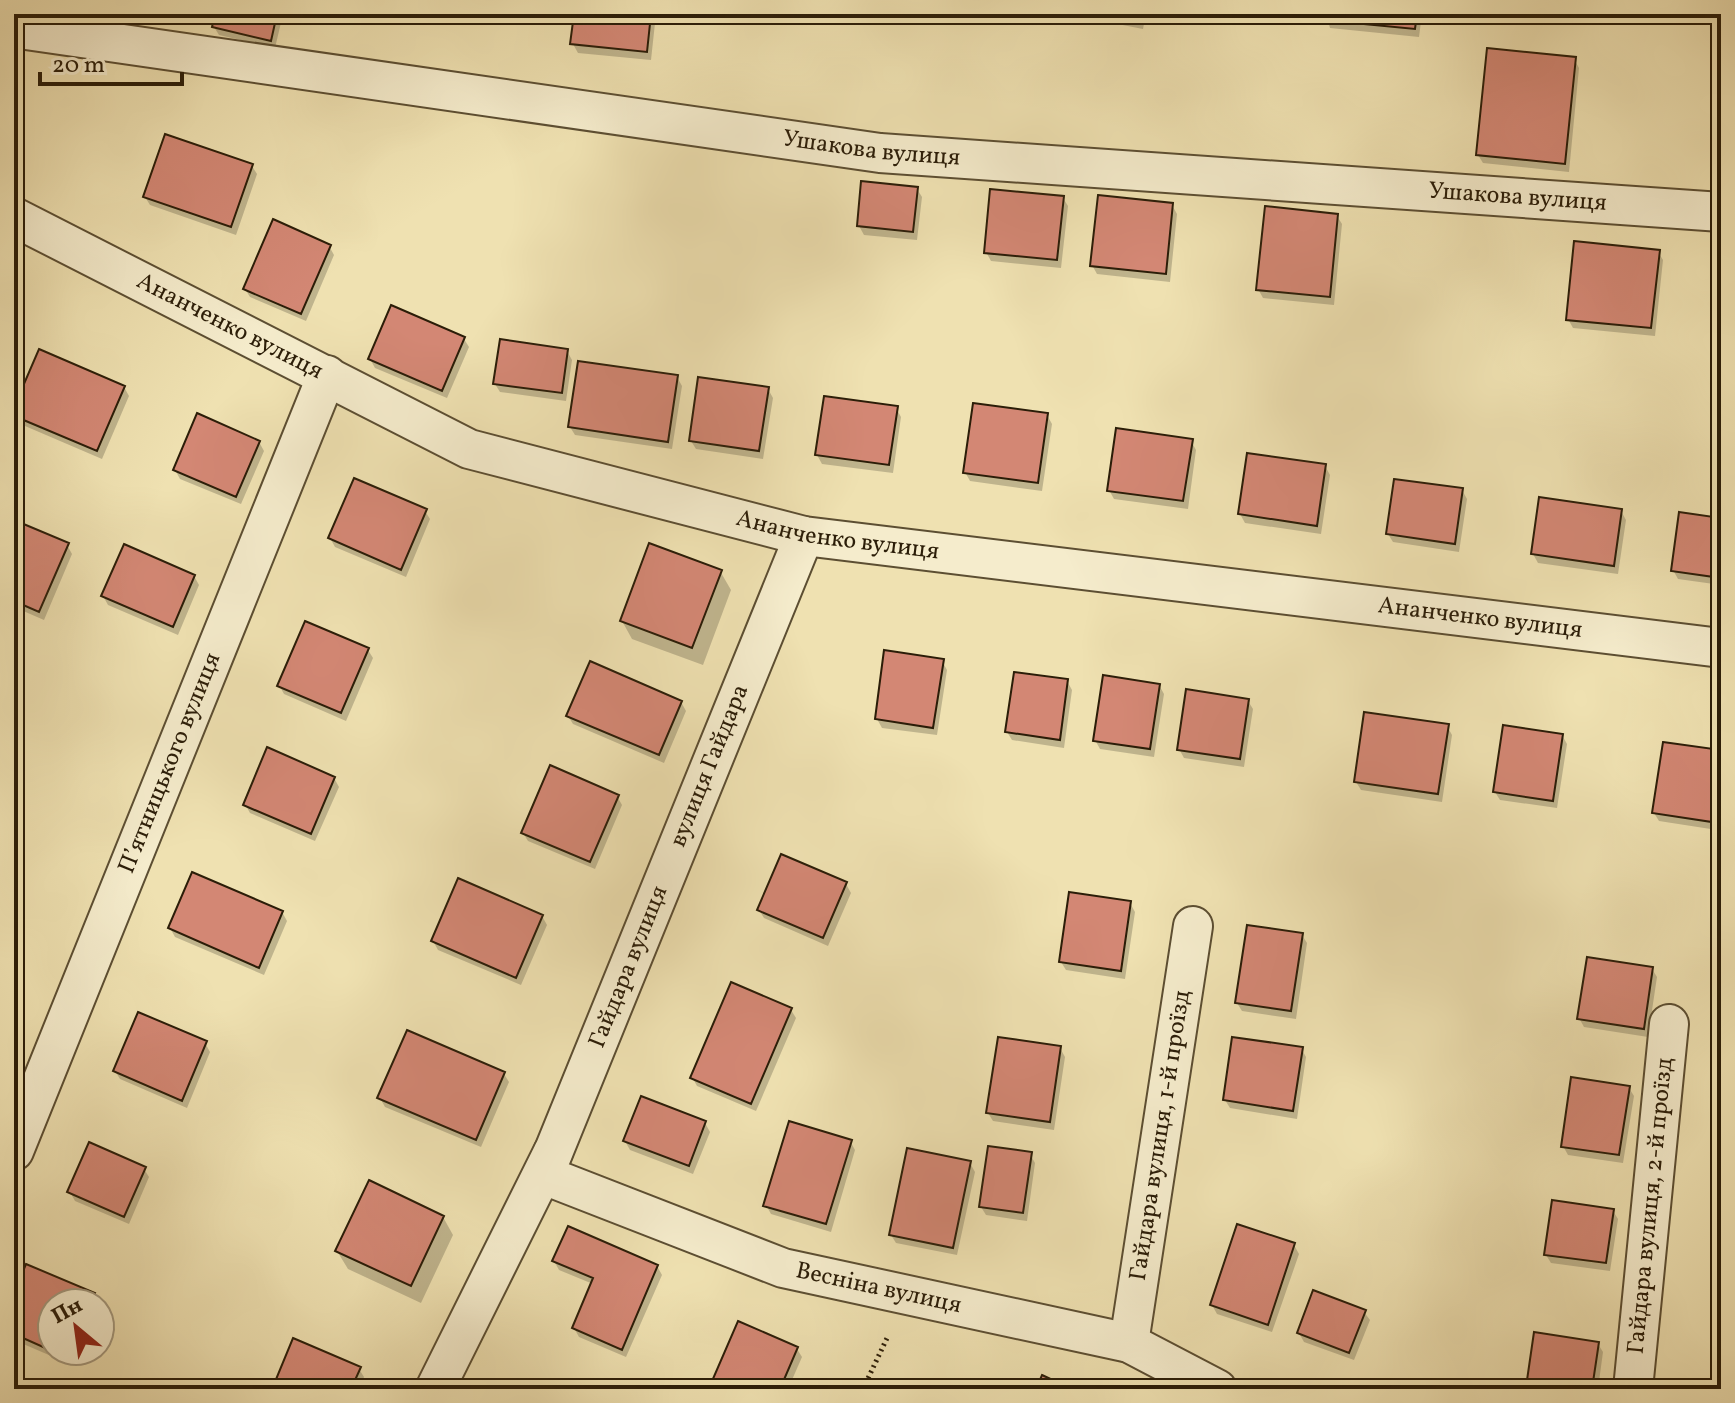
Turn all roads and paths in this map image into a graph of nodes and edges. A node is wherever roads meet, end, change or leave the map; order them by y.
1 (25, 35) edge
2 (1721, 212) edge
3 (14, 217) edge
4 (327, 375) junction
5 (804, 536) junction
6 (1721, 648) edge
7 (1193, 926) dead end
8 (1669, 1024) dead end
9 (14, 1151) edge
10 (544, 1175) junction
11 (908, 1295) junction
12 (1129, 1343) junction
13 (435, 1389) edge
14 (863, 1389) edge
15 (1217, 1389) edge
16 (1633, 1389) edge

1 - 2 street, Ушакова вулиця
3 - 4 street, Ананченко вулиця
4 - 5 street, Ананченко вулиця
4 - 9 street, П’ятницького вулиця
5 - 6 street, Ананченко вулиця
5 - 10 street, вулиця Гайдара
7 - 12 street, Гайдара вулиця, 1-й проїзд
8 - 16 street, Гайдара вулиця, 2-й проїзд
10 - 11 street, Весніна вулиця
10 - 13 street
11 - 12 street, Весніна вулиця
11 - 14 path
12 - 15 street, Весніна вулиця

